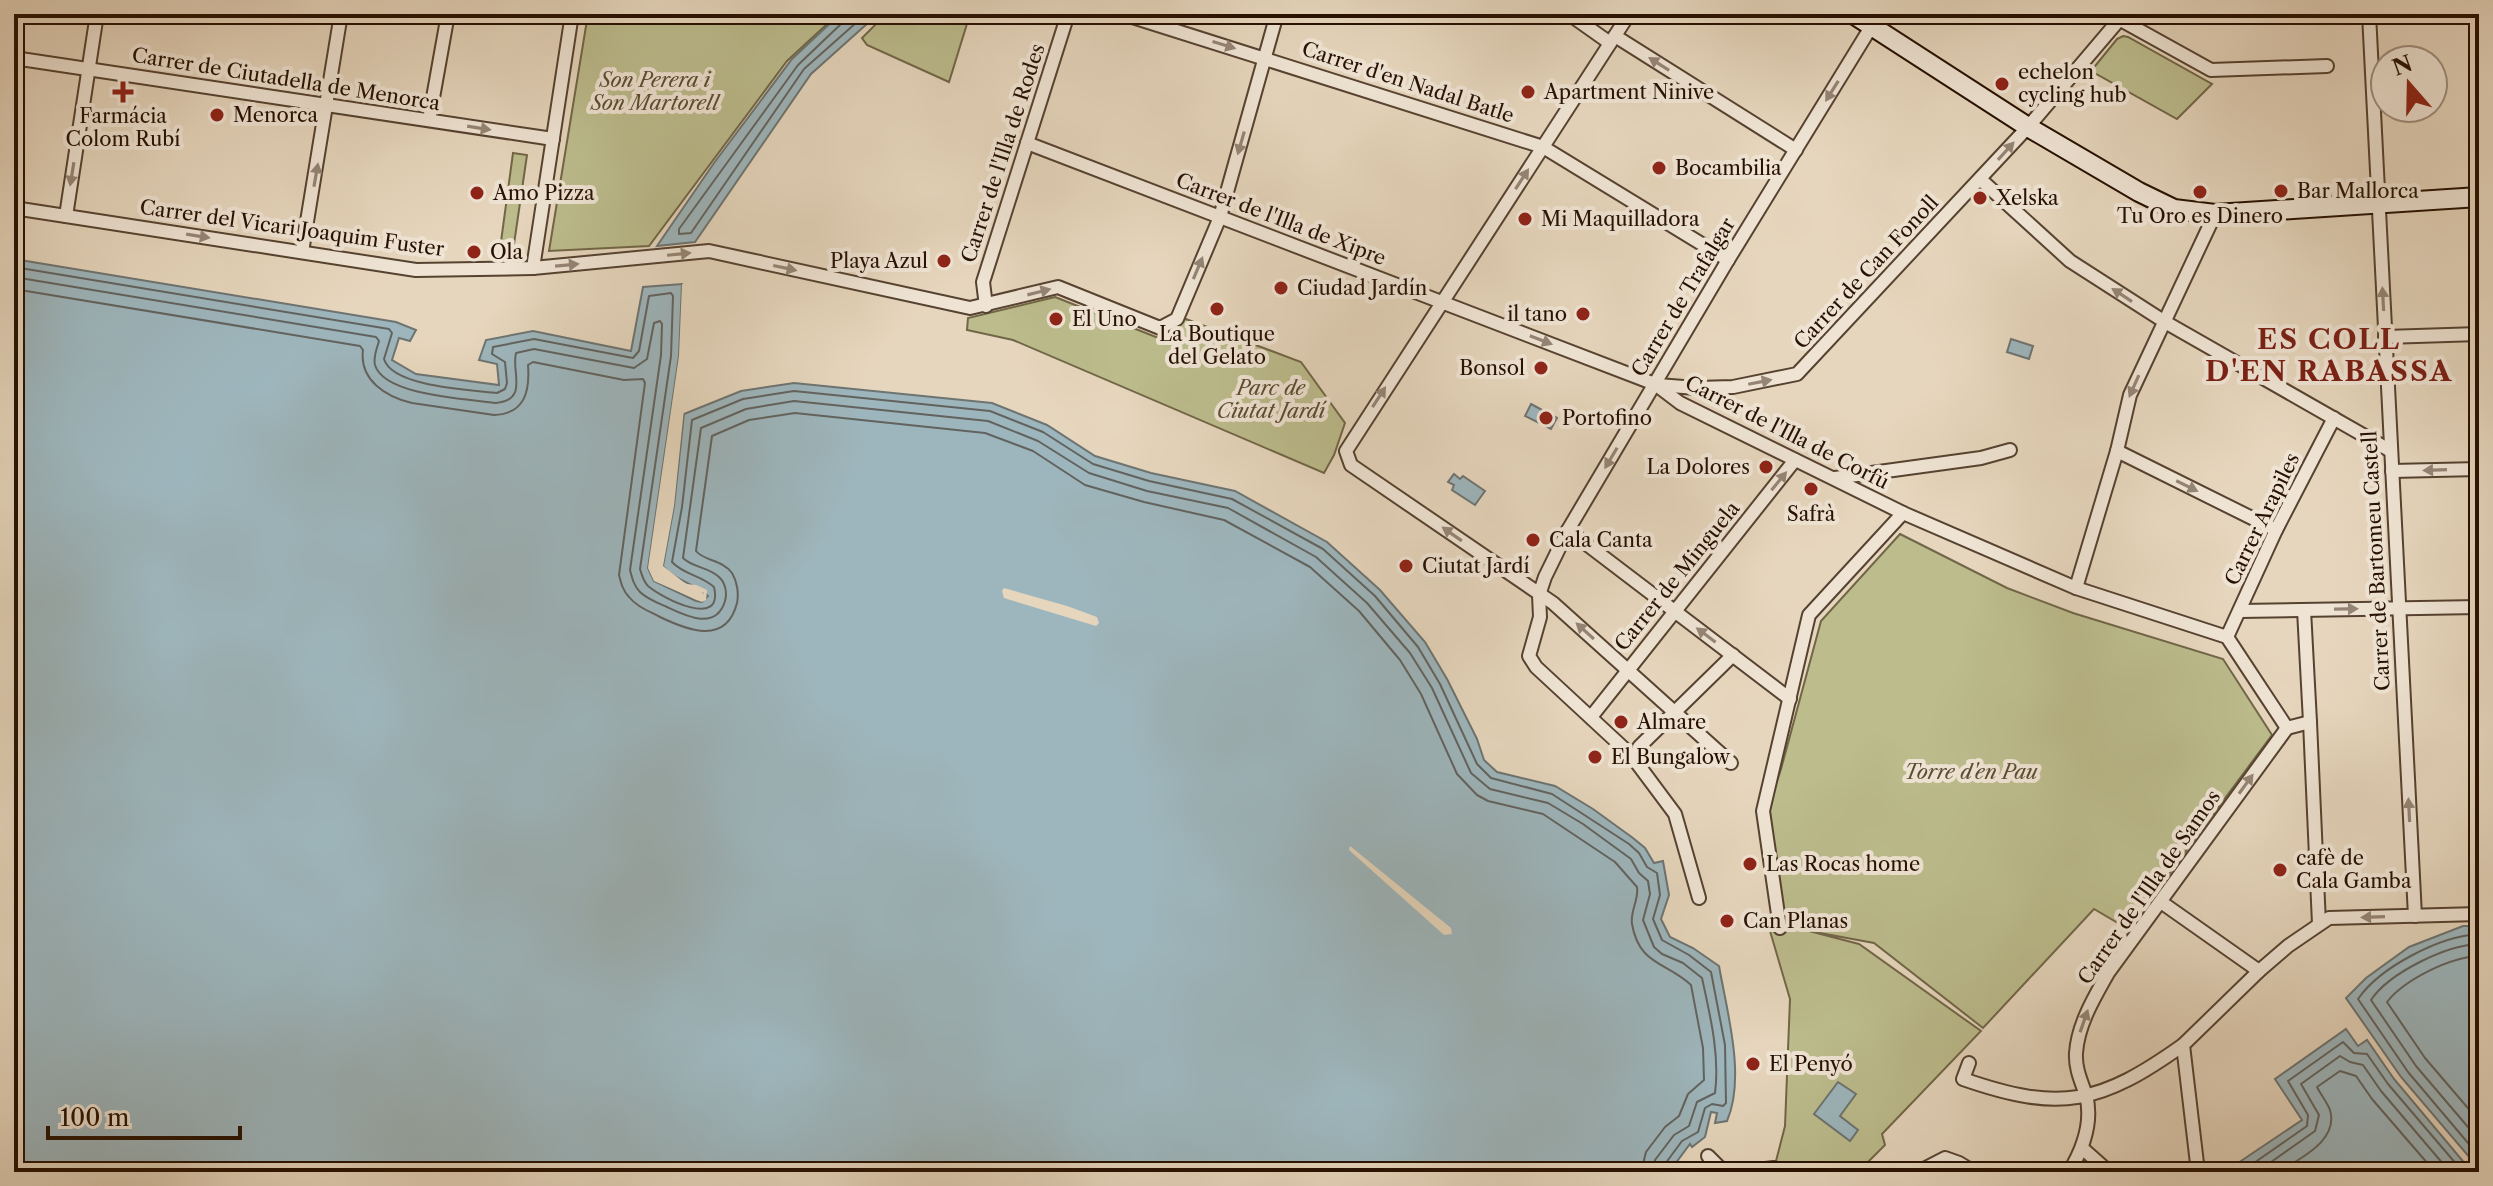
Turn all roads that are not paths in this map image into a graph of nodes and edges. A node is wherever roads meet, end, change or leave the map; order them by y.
1 (97, 14) edge
2 (341, 14) edge
3 (448, 14) edge
4 (572, 14) edge
5 (1068, 14) edge
6 (1123, 14) edge
7 (1277, 14) edge
8 (1569, 14) edge
9 (1629, 14) edge
10 (1853, 14) edge
11 (2369, 14) edge
12 (2118, 16) edge
13 (1876, 20) edge
14 (1612, 40) junction
15 (1265, 57) junction
16 (14, 58) edge
17 (2327, 66) dead end
18 (89, 69) junction
19 (328, 105) junction
20 (429, 120) junction
21 (2028, 127) junction
22 (553, 139) junction
23 (1027, 143) junction
24 (1543, 147) junction
25 (1796, 150) junction
26 (1980, 179) junction
27 (2479, 197) edge
28 (2378, 203) junction
29 (14, 208) edge
30 (2215, 214) junction
31 (66, 216) junction
32 (1220, 217) junction
33 (302, 252) junction
34 (1728, 260) junction
35 (533, 268) junction
36 (1443, 301) junction
37 (986, 306) junction
38 (2165, 322) junction
39 (2479, 334) edge
40 (2385, 337) junction
41 (1655, 384) junction
42 (2334, 418) junction
43 (2010, 450) dead end
44 (2117, 451) junction
45 (2391, 451) junction
46 (1795, 460) junction
47 (2479, 469) edge
48 (2392, 471) junction
49 (1834, 478) junction
50 (1903, 513) junction
51 (1568, 530) junction
52 (2276, 530) junction
53 (2076, 588) junction
54 (1539, 595) junction
55 (2479, 607) edge
56 (2399, 608) junction
57 (2304, 610) junction
58 (1675, 611) junction
59 (2240, 611) junction
60 (2227, 637) junction
61 (1733, 655) junction
62 (1628, 670) junction
63 (1790, 699) junction
64 (1675, 713) junction
65 (1591, 717) junction
66 (2310, 722) junction
67 (2287, 728) junction
68 (1639, 747) dead end
69 (1731, 763) dead end
70 (1699, 898) dead end
71 (2161, 902) junction
72 (2479, 914) edge
73 (2415, 916) junction
74 (2319, 924) junction
75 (1780, 928) dead end
76 (2259, 971) junction
77 (2183, 1045) junction
78 (1969, 1063) dead end
79 (2086, 1096) junction
80 (2082, 1148) junction
81 (1708, 1156) dead end
82 (1778, 1170) edge
83 (1724, 1172) edge
84 (1739, 1172) edge
85 (1918, 1172) edge
86 (1974, 1172) edge
87 (2069, 1172) edge
88 (2109, 1172) edge
89 (2197, 1172) edge

1 - 18 street
2 - 19 street
3 - 20 street
4 - 22 street
5 - 23 street, Carrer de l'Illa de Rodes
6 -> 15 street, Carrer d'en Nadal Batle
7 - 15 street
8 - 14 street
9 - 14 street
10 - 13 street
11 - 28 street, Carrer de Bartomeu Castell
12 - 17 street
12 - 21 street, Carrer de Can Fonoll
13 - 21 street
13 -> 25 street, Carrer de Trafalgar
14 - 24 street
25 -> 14 street
15 - 24 street, Carrer d'en Nadal Batle
15 -> 32 street
16 - 18 street, Carrer de Ciutadella de Menorca
18 - 19 street, Carrer de Ciutadella de Menorca
18 -> 31 street
19 - 20 street, Carrer de Ciutadella de Menorca
33 -> 19 street
20 -> 22 street, Carrer de Ciutadella de Menorca
26 -> 21 street, Carrer de Can Fonoll
21 - 30 street
22 - 35 street
23 - 32 street, Carrer de l'Illa de Xipre
23 - 37 street, Carrer de l'Illa de Rodes
24 - 34 street, Carrer d'en Nadal Batle
36 -> 24 street
25 - 34 street, Carrer de Trafalgar
38 -> 26 street
41 -> 26 street, Carrer de Can Fonoll
27 - 28 street
28 - 30 street
40 -> 28 street, Carrer de Bartomeu Castell
29 - 31 street, Carrer del Vicari Joaquim Fuster
30 - 38 street
31 -> 33 street, Carrer del Vicari Joaquim Fuster
32 - 36 street, Carrer de l'Illa de Xipre
37 -> 32 street, Carrer del Vicari Joaquim Fuster
33 - 35 street, Carrer del Vicari Joaquim Fuster
34 - 41 street, Carrer de Trafalgar
35 -> 37 street, Carrer del Vicari Joaquim Fuster
36 -> 41 street, Carrer de l'Illa de Xipre
54 -> 36 street
38 - 42 street
38 -> 44 street
39 - 40 street
40 - 45 street, Carrer de Bartomeu Castell
41 - 46 street, Carrer de l'Illa de Corfú
41 -> 51 street, Carrer de Trafalgar
42 - 45 street
42 - 52 street, Carrer Arapiles
43 - 49 street
44 -> 52 street
44 - 53 street
45 - 48 street, Carrer de Bartomeu Castell
46 - 49 street, Carrer de l'Illa de Corfú
58 -> 46 street, Carrer de Minguela
47 -> 48 street
48 - 56 street, Carrer de Bartomeu Castell
49 - 50 street, Carrer de l'Illa de Corfú
50 - 53 street, Carrer de l'Illa de Corfú
50 - 63 street
51 - 54 street, Carrer de Trafalgar
51 - 58 street
52 - 59 street, Carrer Arapiles
53 - 60 street, Carrer de l'Illa de Corfú
62 -> 54 street
54 - 65 street, Carrer de Trafalgar
55 - 56 street
57 -> 56 street
73 -> 56 street, Carrer de Bartomeu Castell
57 - 59 street
57 - 66 street
61 -> 58 street
58 - 62 street, Carrer de Minguela
59 - 60 street, Carrer Arapiles
60 - 67 street
61 - 63 street
61 - 64 street
62 - 64 street
62 - 65 street, Carrer de Minguela
63 - 75 street
64 - 68 street
64 - 69 street
65 - 70 street
66 - 67 street
66 - 74 street
71 -> 67 street, Carrer de l'Illa de Samos
71 - 76 street
79 -> 71 street, Carrer de l'Illa de Samos
72 - 73 street
73 -> 74 street
74 - 76 street
76 - 77 street
77 - 79 street
77 - 89 street
78 - 79 street
79 - 80 street, Carrer de l'Illa de Samos
80 - 87 street, Carrer de l'Illa de Samos
80 - 88 street
81 - 83 street
82 - 84 street
85 - 86 street

